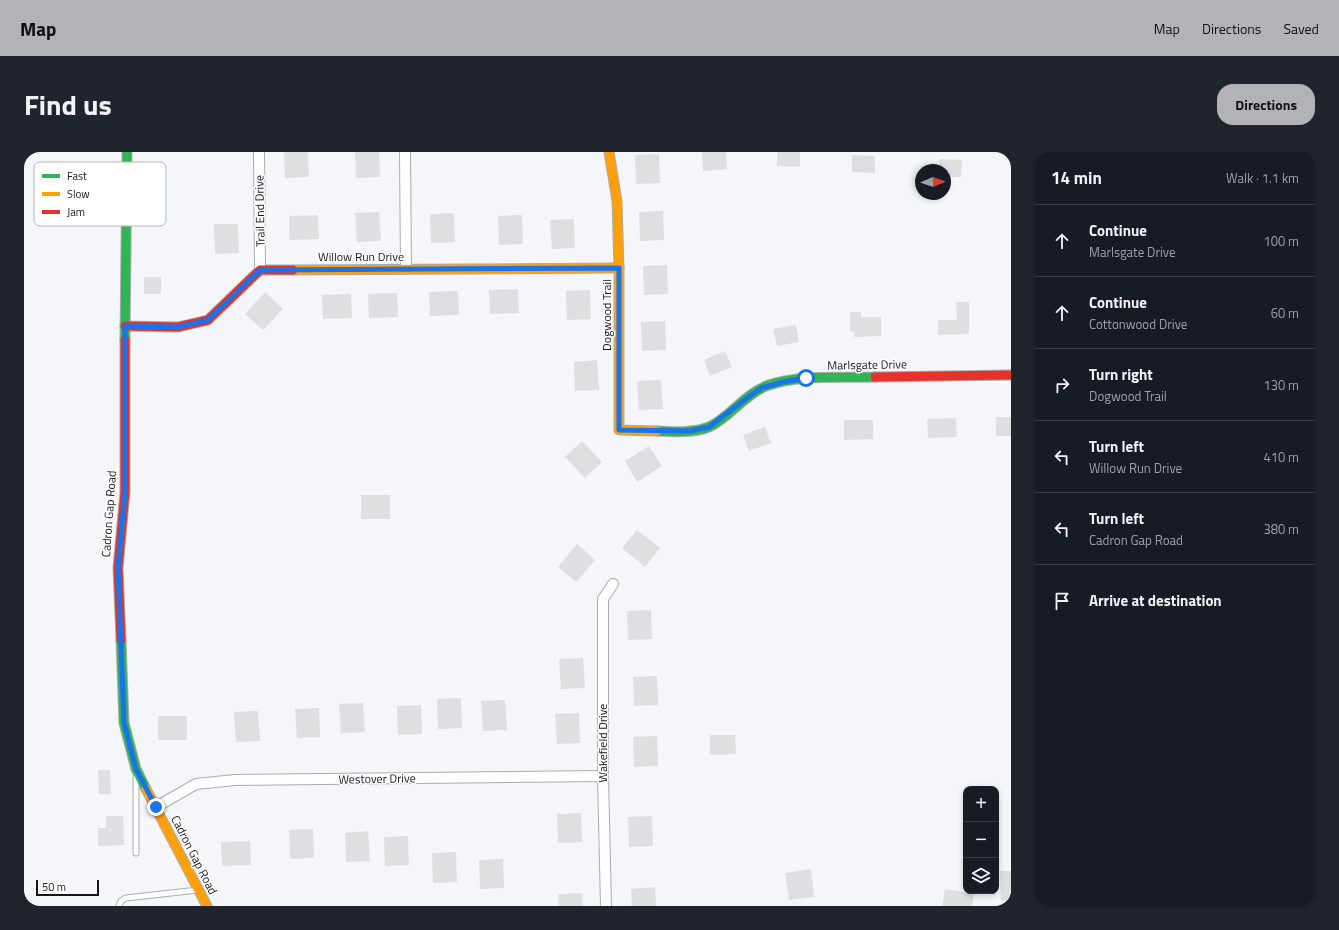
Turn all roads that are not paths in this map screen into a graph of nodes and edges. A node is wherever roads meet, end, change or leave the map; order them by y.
1 (128, 152) edge
2 (259, 152) edge
3 (405, 152) edge
4 (608, 152) edge
5 (128, 162) edge
6 (127, 226) edge
7 (619, 268) junction
8 (406, 269) junction
9 (260, 270) junction
10 (125, 326) junction
11 (1011, 375) edge
12 (619, 430) joint
13 (613, 584) dead end
14 (136, 769) junction
15 (603, 776) junction
16 (156, 807) junction
17 (136, 853) dead end
18 (199, 890) junction
19 (119, 906) edge
20 (207, 906) edge
21 (606, 906) edge

1 - 5 street, Cadron Gap Road
2 - 9 street, Trail End Drive
3 - 8 street
4 - 7 street, Dogwood Trail
6 - 10 street, Cadron Gap Road
7 - 8 street, Willow Run Drive
7 - 12 street, Dogwood Trail
8 - 9 street, Willow Run Drive
9 - 10 street
10 - 14 street, Cadron Gap Road
11 - 12 street, Marlsgate Drive
13 - 15 street, Wakefield Drive
14 - 16 street, Cadron Gap Road
14 - 17 lane
15 - 16 street, Westover Drive
15 - 21 street, Wakefield Drive
16 - 18 street, Cadron Gap Road
18 - 19 lane
18 - 20 street, Cadron Gap Road

